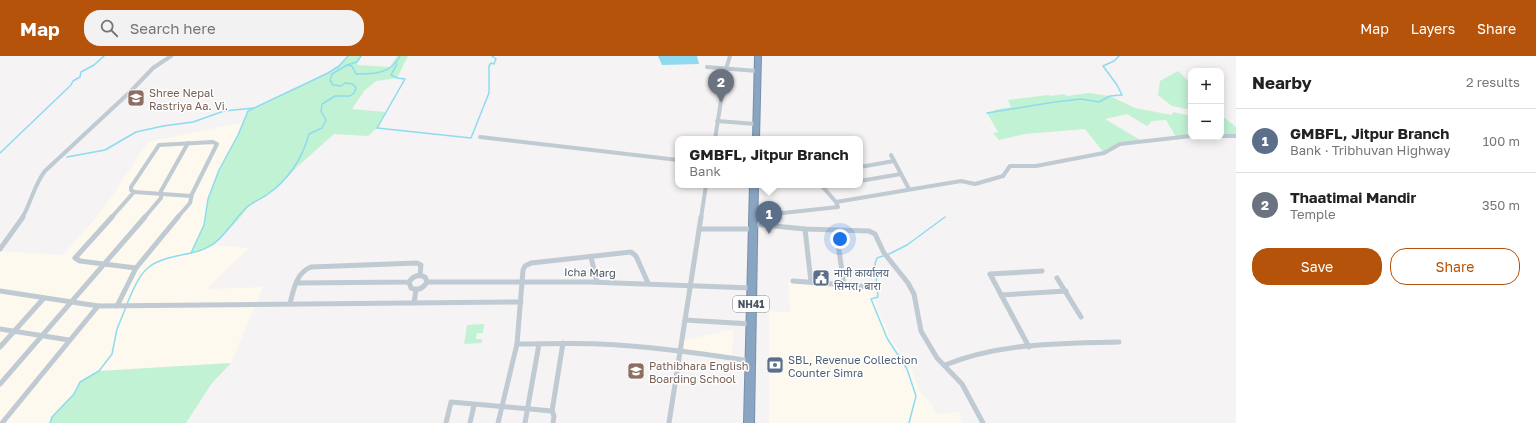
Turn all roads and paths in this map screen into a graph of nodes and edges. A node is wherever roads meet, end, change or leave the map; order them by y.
1 (171, 56) edge
2 (730, 56) edge
3 (758, 56) edge
4 (707, 67) dead end
5 (726, 69) junction
6 (757, 71) junction
7 (718, 121) junction
8 (756, 124) junction
9 (716, 136) edge
10 (756, 136) edge
11 (1188, 136) edge
12 (1224, 136) edge
13 (1236, 136) edge
14 (480, 138) dead end
15 (188, 143) junction
16 (891, 155) dead end
17 (675, 160) edge
18 (894, 161) junction
19 (863, 166) edge
20 (901, 174) junction
21 (863, 180) edge
22 (706, 188) edge
23 (754, 188) edge
24 (824, 188) edge
25 (909, 189) junction
26 (134, 192) junction
27 (162, 195) junction
28 (191, 196) junction
29 (836, 202) junction
30 (754, 223) junction
31 (700, 229) junction
32 (805, 229) junction
33 (836, 230) junction
34 (0, 248) edge
35 (591, 257) junction
36 (104, 263) junction
37 (136, 268) junction
38 (1042, 271) dead end
39 (420, 275) junction
40 (1057, 278) dead end
41 (522, 280) junction
42 (792, 281) dead end
43 (409, 282) junction
44 (427, 282) junction
45 (597, 282) junction
46 (811, 282) junction
47 (297, 283) junction
48 (648, 283) junction
49 (691, 284) junction
50 (844, 285) junction
51 (873, 287) dead end
52 (752, 288) junction
53 (416, 290) junction
54 (0, 291) edge
55 (1066, 291) junction
56 (1001, 295) junction
57 (44, 298) junction
58 (71, 302) junction
59 (414, 302) junction
60 (521, 302) junction
61 (290, 303) junction
62 (98, 306) junction
63 (117, 306) junction
64 (1081, 316) dead end
65 (685, 320) junction
66 (751, 324) junction
67 (0, 329) edge
68 (14, 332) junction
69 (42, 336) junction
70 (69, 340) junction
71 (1118, 342) dead end
72 (563, 343) junction
73 (517, 344) junction
74 (539, 344) junction
75 (0, 347) edge
76 (1029, 347) junction
77 (680, 350) junction
78 (750, 360) junction
79 (945, 365) junction
80 (0, 384) edge
81 (474, 404) junction
82 (500, 407) junction
83 (526, 410) junction
84 (552, 411) junction
85 (2, 423) edge
86 (446, 423) edge
87 (470, 423) edge
88 (498, 423) edge
89 (525, 423) edge
90 (553, 423) edge
91 (669, 423) edge
92 (749, 423) edge
93 (983, 423) edge

1 - 34 street
2 - 5 street
3 - 6 highway
4 - 5 street
5 - 6 street
5 - 7 street
6 - 8 highway
7 - 8 street
7 - 9 street
8 - 10 highway
11 - 25 street
12 - 13 street
14 - 17 street
15 - 26 street
15 - 27 street
15 - 28 street
16 - 18 street
18 - 19 street
18 - 20 street
20 - 21 street
20 - 25 street
22 - 31 street
23 - 30 highway, NH41
24 - 29 street
25 - 29 street
26 - 27 street
26 - 36 street
27 - 28 street
27 - 36 street
28 - 37 street
29 - 30 street
30 - 31 street
30 - 32 street
30 - 52 highway, NH41
31 - 49 street
32 - 33 street
32 - 46 street
33 - 50 street
33 - 79 street
35 - 41 street
35 - 45 street
35 - 48 street
36 - 37 street
36 - 58 street
37 - 63 street
38 - 56 street
39 - 43 street
39 - 44 street
39 - 47 street
40 - 55 street
41 - 44 street, Icha Marg
41 - 45 street, Icha Marg
41 - 60 street
42 - 46 street
43 - 47 street
43 - 53 street
44 - 53 street
45 - 48 street, Icha Marg
46 - 50 street
47 - 61 street
48 - 49 street, Icha Marg
49 - 52 street, Icha Marg
49 - 65 street
50 - 51 street
52 - 66 highway, NH41
53 - 59 street
54 - 57 street
55 - 56 street
55 - 64 street
56 - 76 street
57 - 58 street
57 - 68 street
58 - 62 street
58 - 69 street
59 - 60 street
59 - 61 street
60 - 73 street
61 - 63 street
62 - 63 street
62 - 70 street
65 - 66 street
65 - 77 street
66 - 78 highway, NH41
67 - 68 street
68 - 69 street
68 - 75 street
69 - 70 street
69 - 80 street
70 - 85 street
71 - 76 street
72 - 74 street
72 - 77 street
72 - 84 street
73 - 74 street
73 - 82 street
74 - 83 street
76 - 79 street
77 - 78 street
77 - 91 street
78 - 92 highway, NH41
79 - 93 street
81 - 82 street
81 - 86 street
81 - 87 street
82 - 83 street
82 - 88 street
83 - 84 street
83 - 89 street
84 - 90 street

